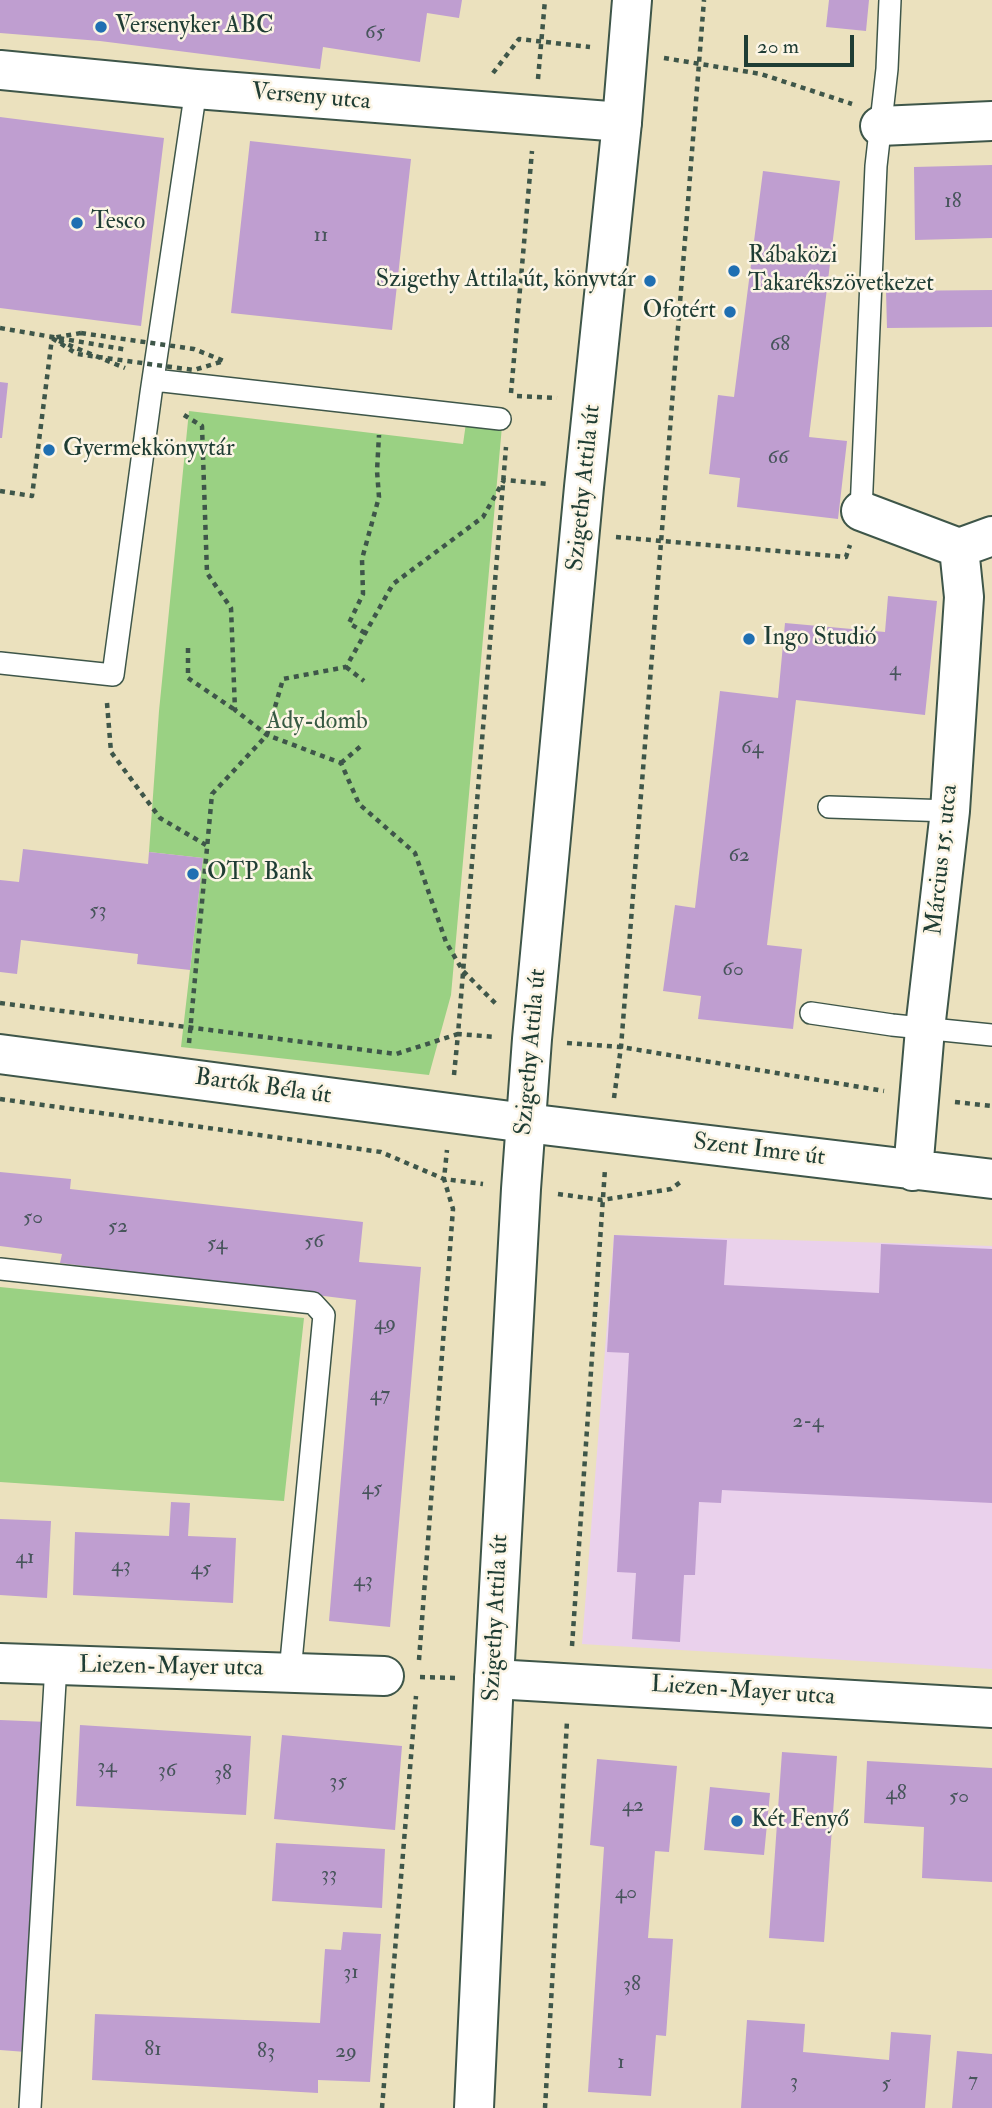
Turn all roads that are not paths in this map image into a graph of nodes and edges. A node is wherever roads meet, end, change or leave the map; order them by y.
1 (632, 0) edge
2 (890, 0) edge
3 (0, 70) edge
4 (196, 89) junction
5 (992, 121) edge
6 (622, 122) junction
7 (880, 126) junction
8 (152, 387) junction
9 (500, 419) dead end
10 (861, 511) joint
11 (975, 542) edge
12 (0, 663) edge
13 (829, 807) dead end
14 (950, 811) junction
15 (811, 1013) dead end
16 (925, 1029) junction
17 (992, 1035) edge
18 (0, 1054) edge
19 (526, 1123) junction
20 (913, 1171) junction
21 (992, 1179) edge
22 (0, 1269) edge
23 (0, 1663) edge
24 (56, 1665) junction
25 (290, 1671) junction
26 (401, 1677) road end
27 (494, 1679) junction
28 (992, 1708) edge
29 (30, 2108) edge
30 (474, 2108) edge

1 - 6 street, Szigethy Attila út
2 - 7 lane
3 - 4 street, Verseny utca
4 - 6 street, Verseny utca
4 - 8 lane
5 - 7 street
6 - 19 street, Szigethy Attila út
7 - 10 lane
8 - 9 lane
8 - 12 lane
10 - 11 street, Március 15. utca
11 - 14 street, Március 15. utca
13 - 14 lane
14 - 16 street, Március 15. utca
15 - 16 lane
16 - 17 lane
16 - 20 street, Március 15. utca
18 - 19 street, Bartók Béla út
19 - 20 street, Szent Imre út
19 - 27 street, Szigethy Attila út
20 - 21 street, Szent Imre út
22 - 25 lane
23 - 24 street, Liezen-Mayer utca
24 - 25 street, Liezen-Mayer utca
24 - 29 lane
25 - 26 street, Liezen-Mayer utca
27 - 28 street, Liezen-Mayer utca
27 - 30 street, Szigethy Attila út

